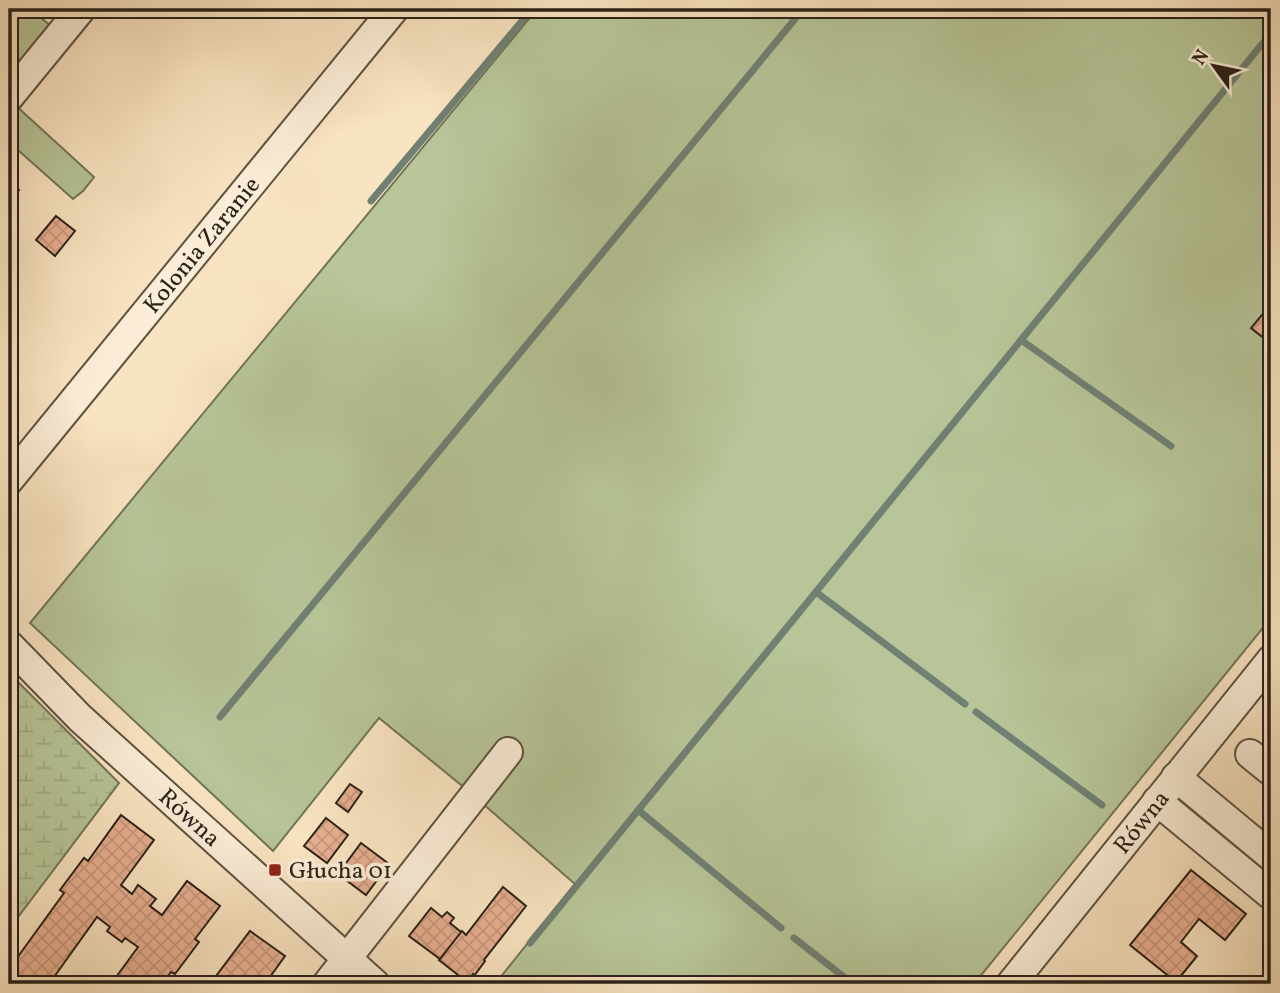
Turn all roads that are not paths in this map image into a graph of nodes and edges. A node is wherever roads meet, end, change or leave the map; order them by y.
1 (81, 9) edge
2 (394, 9) edge
3 (9, 97) edge
4 (9, 480) edge
5 (9, 645) edge
6 (1271, 660) edge
7 (508, 752) dead end
8 (1250, 754) dead end
9 (1271, 771) edge
10 (1176, 777) junction
11 (1157, 801) junction
12 (1271, 856) edge
13 (1271, 895) edge
14 (346, 958) junction
15 (327, 984) edge
16 (374, 984) edge
17 (1011, 984) edge

1 - 3 street
2 - 4 street, Kolonia Zaranie
5 - 14 street, Równa
6 - 10 street, Równa
7 - 14 street
8 - 9 street
10 - 11 street, Równa
10 - 12 street
11 - 13 street
11 - 17 street, Równa
14 - 15 street
14 - 16 street, Równa

